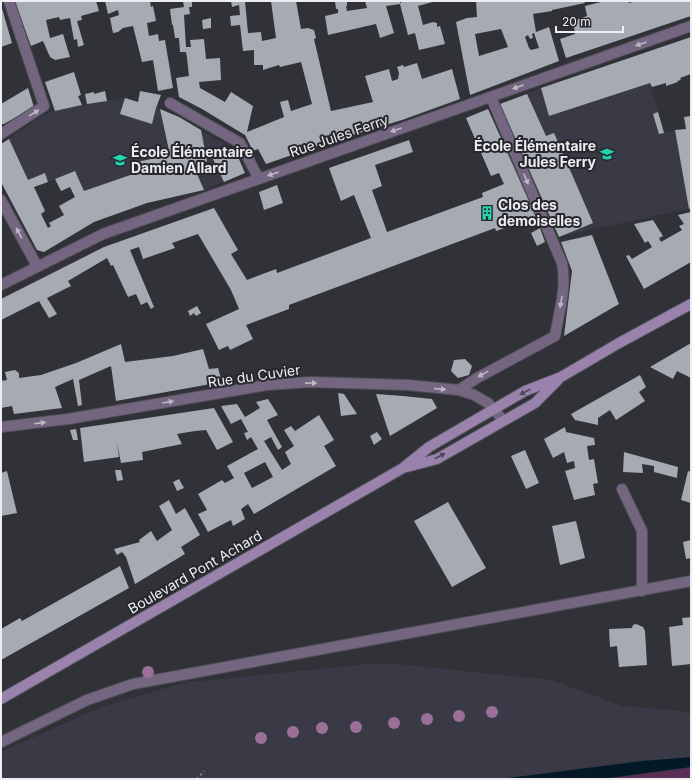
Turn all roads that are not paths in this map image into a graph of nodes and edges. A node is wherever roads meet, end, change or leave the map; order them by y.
1 (9, 1) edge
2 (691, 26) edge
3 (491, 97) junction
4 (170, 103) dead end
5 (1, 134) edge
6 (259, 179) junction
7 (1, 200) edge
8 (37, 266) junction
9 (1, 285) edge
10 (691, 304) edge
11 (560, 377) junction
12 (459, 390) junction
13 (494, 409) junction
14 (503, 420) junction
15 (1, 427) edge
16 (403, 468) junction
17 (622, 489) dead end
18 (691, 581) edge
19 (642, 591) junction
20 (1, 699) edge
21 (1, 742) edge

5 -> 1 street
2 -> 3 street, Rue Jules Ferry
3 -> 6 street, Rue Jules Ferry
3 -> 12 street
4 - 6 street
6 - 8 street, Rue Jules Ferry
8 -> 7 street
8 - 9 street, Rue Jules Ferry
10 - 11 main road, Boulevard Pont Achard
11 -> 13 main road, Boulevard Pont Achard
11 - 14 main road, Boulevard Pont Achard
12 - 13 street, Rue du Cuvier
15 -> 12 street, Rue du Cuvier
13 - 14 street, Rue du Cuvier
13 - 16 main road, Boulevard Pont Achard
16 -> 14 main road, Boulevard Pont Achard
16 - 20 main road, Boulevard Pont Achard
17 - 19 street
18 - 19 street
19 - 21 street

